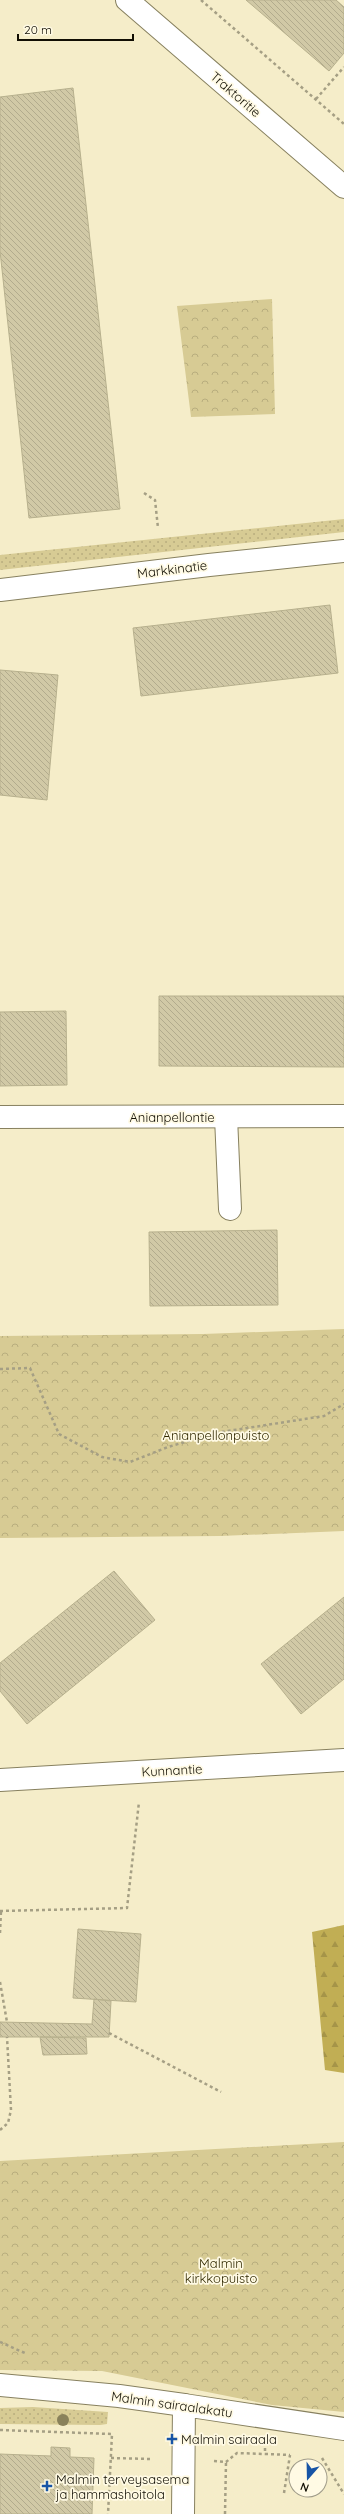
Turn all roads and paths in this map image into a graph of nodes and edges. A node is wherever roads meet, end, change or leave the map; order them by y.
1 (127, 0) edge
2 (201, 0) edge
3 (344, 67) edge
4 (316, 100) junction
5 (344, 124) edge
6 (344, 187) edge
7 (144, 493) dead end
8 (158, 528) dead end
9 (344, 551) edge
10 (0, 590) edge
11 (344, 1116) edge
12 (0, 1117) edge
13 (226, 1117) junction
14 (230, 1209) dead end
15 (0, 1369) edge
16 (344, 1404) edge
17 (344, 1760) edge
18 (0, 1780) edge
19 (140, 1802) dead end
20 (1, 1911) edge
21 (0, 1933) edge
22 (0, 1982) edge
23 (7, 2022) dead end
24 (109, 2033) dead end
25 (7, 2037) dead end
26 (221, 2092) dead end
27 (0, 2130) edge
28 (0, 2386) edge
29 (184, 2405) junction
30 (344, 2429) edge
31 (0, 2430) edge
32 (290, 2455) dead end
33 (226, 2462) dead end
34 (284, 2493) dead end
35 (108, 2514) edge
36 (183, 2514) edge
37 (225, 2514) edge

1 - 6 street, Traktoritie
2 - 4 path
3 - 4 path
4 - 5 path
7 - 8 path
9 - 10 street, Markkinatie
11 - 13 street, Anianpellontie
12 - 13 street, Anianpellontie
13 - 14 street
15 - 16 path
17 - 18 street, Kunnantie
19 - 20 path
20 - 21 path
22 - 23 path
24 - 26 path
25 - 27 path
28 - 29 street, Malmin sairaalakatu
29 - 30 street, Malmin sairaalakatu
29 - 36 street
31 - 35 path
32 - 34 path
33 - 37 path

